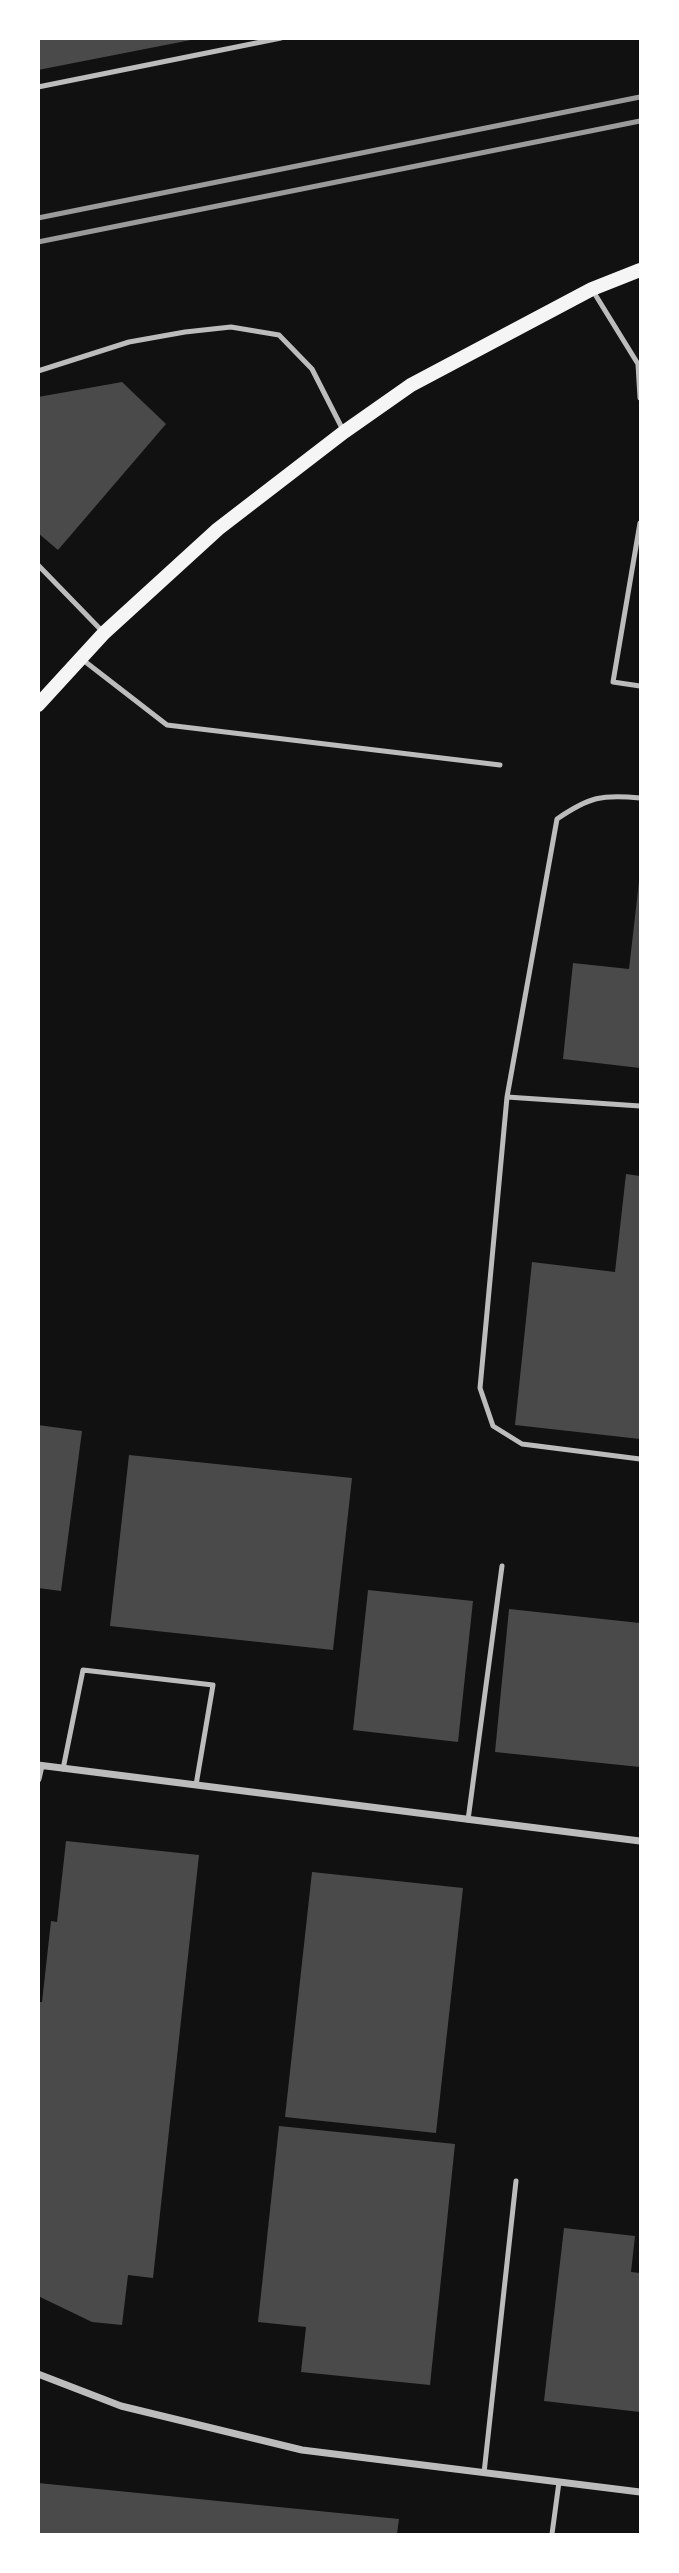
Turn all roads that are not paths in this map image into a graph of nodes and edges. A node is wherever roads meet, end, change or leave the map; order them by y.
1 (281, 38) edge
2 (38, 87) edge
3 (640, 270) edge
4 (592, 289) junction
5 (38, 371) edge
6 (640, 398) edge
7 (344, 432) junction
8 (640, 523) edge
9 (38, 565) edge
10 (104, 633) junction
11 (81, 659) junction
12 (640, 686) edge
13 (38, 705) edge
14 (500, 765) dead end
15 (640, 798) edge
16 (507, 1097) junction
17 (640, 1106) edge
18 (640, 1459) edge
19 (502, 1566) dead end
20 (40, 1766) edge
21 (63, 1769) junction
22 (38, 1779) edge
23 (196, 1785) junction
24 (468, 1820) junction
25 (640, 1841) edge
26 (516, 2181) dead end
27 (38, 2374) edge
28 (484, 2473) junction
29 (559, 2482) junction
30 (640, 2492) edge
31 (552, 2535) edge

1 - 2 lane
3 - 4 main road
4 - 6 lane
4 - 7 main road
5 - 7 lane
7 - 10 main road
8 - 12 lane
9 - 10 lane
10 - 11 main road
11 - 13 main road
11 - 14 lane
15 - 16 lane
16 - 17 lane
16 - 18 lane
19 - 24 lane
20 - 21 street
20 - 22 street
21 - 23 street
21 - 23 lane
23 - 24 street
24 - 25 street
26 - 28 lane
27 - 28 street
28 - 29 street
29 - 30 street
29 - 31 lane

